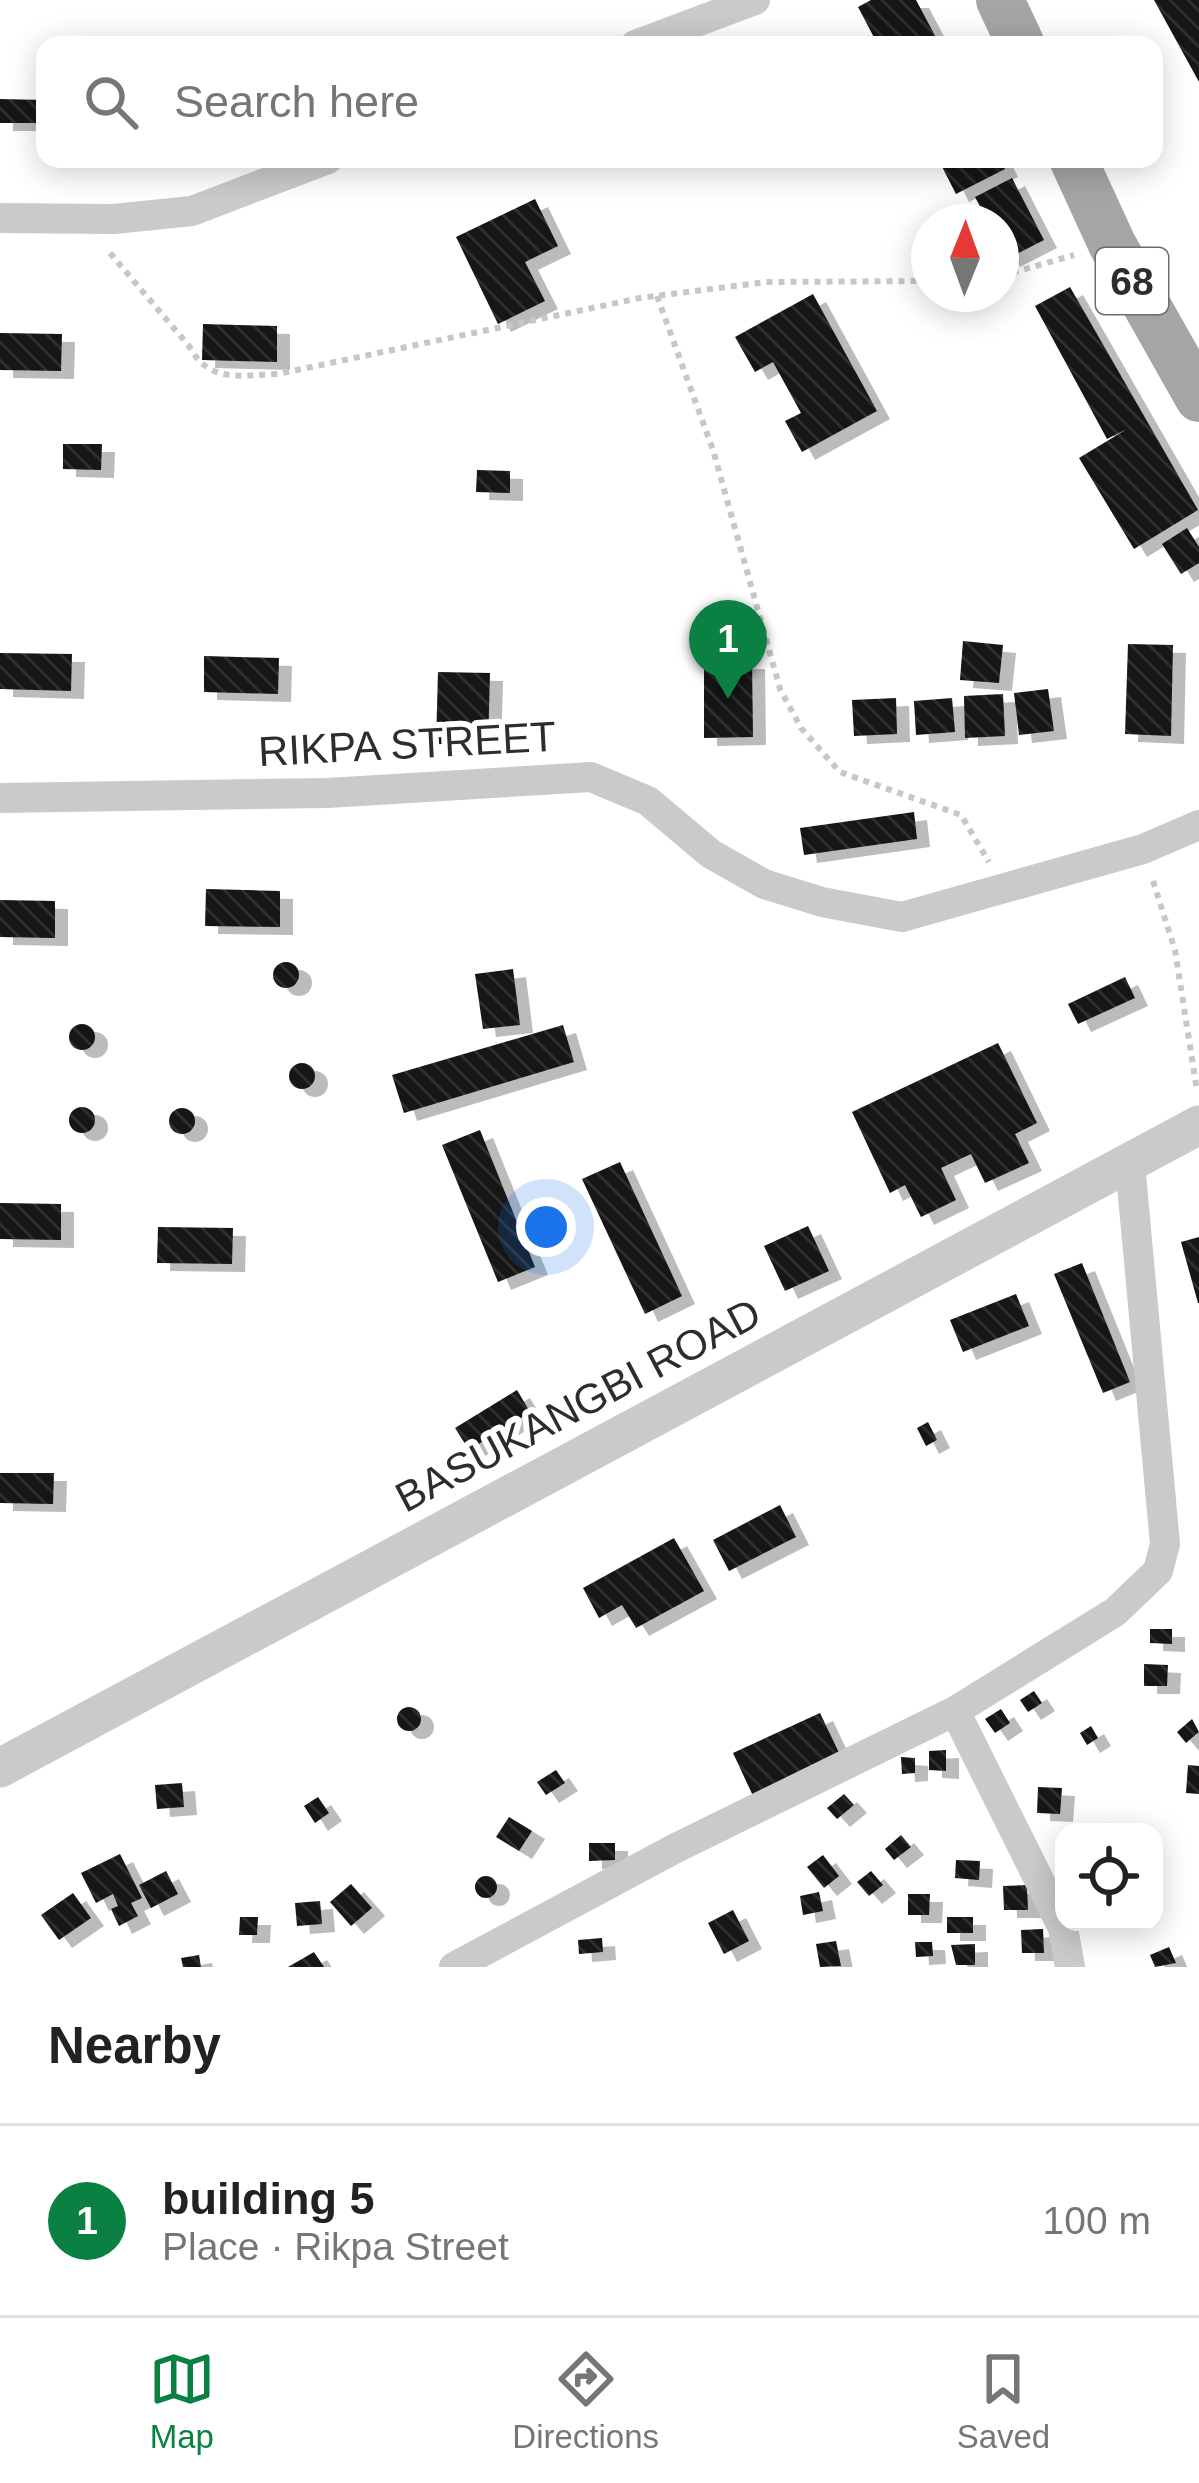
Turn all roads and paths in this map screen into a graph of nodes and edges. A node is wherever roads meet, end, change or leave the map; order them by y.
1 (755, 0) edge
2 (1000, 0) edge
3 (658, 36) edge
4 (1017, 36) edge
5 (304, 168) edge
6 (1077, 168) edge
7 (0, 218) edge
8 (81, 219) junction
9 (1112, 244) junction
10 (1019, 271) edge
11 (911, 281) edge
12 (657, 296) junction
13 (1199, 398) edge
14 (0, 798) edge
15 (1199, 824) edge
16 (1143, 849) junction
17 (1006, 890) junction
18 (1199, 1105) edge
19 (1199, 1125) edge
20 (1130, 1164) junction
21 (955, 1712) junction
22 (0, 1768) edge
23 (459, 1966) edge
24 (1070, 1967) edge

1 - 3 street
2 - 4 main road
5 - 8 street
6 - 9 main road, 68
7 - 8 street
8 - 12 path
9 - 10 path
9 - 13 main road, 68
11 - 12 path
12 - 17 path
14 - 17 street, RIKPA STREET
15 - 16 street, RIKPA STREET
16 - 17 street, RIKPA STREET
16 - 18 path
19 - 20 street, BASUKANGBI ROAD
20 - 21 street
20 - 22 street, BASUKANGBI ROAD
21 - 23 street
21 - 24 street

